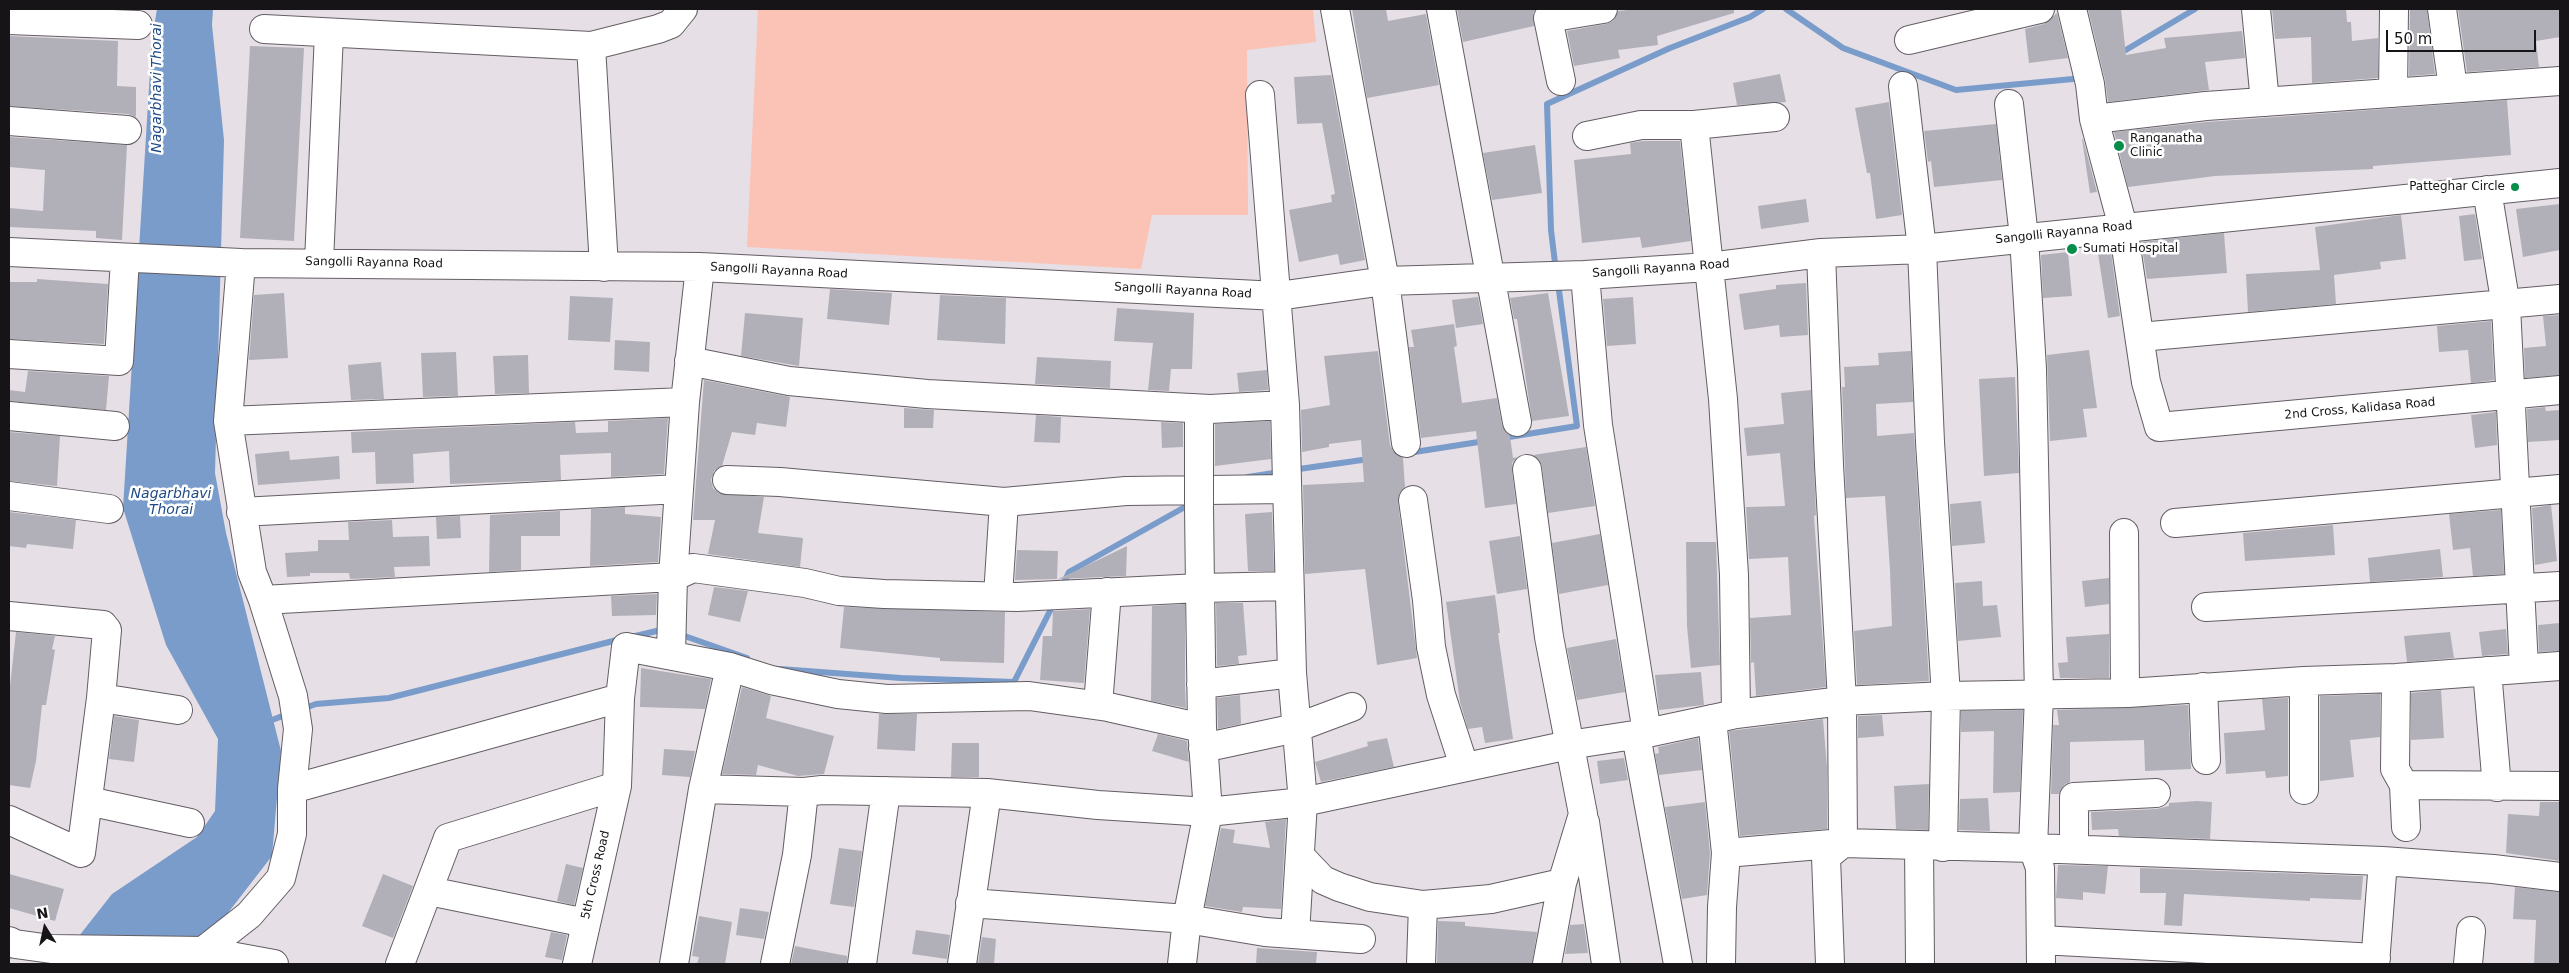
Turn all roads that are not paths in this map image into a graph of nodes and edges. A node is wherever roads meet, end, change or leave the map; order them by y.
1 (683, 9) edge
2 (1335, 9) edge
3 (1441, 9) edge
4 (1603, 9) edge
5 (2040, 9) edge
6 (2072, 9) edge
7 (2256, 9) edge
8 (2394, 9) edge
9 (2442, 9) edge
10 (1547, 13) edge
11 (9, 20) edge
12 (138, 25) dead end
13 (264, 28) dead end
14 (329, 33) junction
15 (1908, 40) dead end
16 (591, 46) junction
17 (1561, 81) dead end
18 (2560, 81) edge
19 (1903, 86) dead end
20 (2453, 88) junction
21 (2393, 93) junction
22 (1260, 95) dead end
23 (2265, 102) junction
24 (2009, 104) dead end
25 (1775, 117) dead end
26 (2094, 119) junction
27 (9, 121) edge
28 (1694, 125) junction
29 (127, 130) dead end
30 (1586, 136) dead end
31 (2560, 183) edge
32 (2487, 190) junction
33 (2123, 227) junction
34 (2024, 237) junction
35 (1922, 249) junction
36 (9, 252) edge
37 (1821, 253) junction
38 (129, 258) junction
39 (319, 262) junction
40 (234, 263) junction
41 (604, 267) junction
42 (700, 267) junction
43 (1709, 267) junction
44 (1566, 275) junction
45 (1491, 277) junction
46 (1385, 281) junction
47 (1278, 296) junction
48 (2560, 299) edge
49 (2506, 306) junction
50 (2140, 338) junction
51 (9, 354) edge
52 (689, 361) junction
53 (2560, 390) edge
54 (2511, 395) junction
55 (685, 402) junction
56 (1285, 405) junction
57 (1199, 408) junction
58 (9, 416) edge
59 (228, 421) junction
60 (1517, 422) dead end
61 (116, 426) dead end
62 (1406, 443) dead end
63 (1527, 469) dead end
64 (727, 480) dead end
65 (679, 489) junction
66 (1287, 489) junction
67 (2560, 489) edge
68 (1200, 490) junction
69 (2517, 494) junction
70 (9, 496) edge
71 (1413, 500) dead end
72 (1004, 502) junction
73 (109, 509) dead end
74 (241, 512) junction
75 (2175, 523) dead end
76 (2124, 533) dead end
77 (673, 577) junction
78 (1289, 586) junction
79 (2560, 586) edge
80 (1200, 588) junction
81 (2520, 590) junction
82 (1106, 592) junction
83 (998, 596) junction
84 (263, 600) junction
85 (2206, 607) dead end
86 (9, 616) edge
87 (672, 639) junction
88 (2560, 666) edge
89 (730, 667) junction
90 (2524, 667) junction
91 (2487, 670) junction
92 (1292, 673) junction
93 (2396, 678) junction
94 (2304, 681) junction
95 (1201, 684) junction
96 (2204, 687) junction
97 (2125, 693) junction
98 (2039, 695) junction
99 (1946, 696) junction
100 (101, 698) junction
101 (620, 698) junction
102 (1842, 701) junction
103 (1098, 705) junction
104 (1352, 707) dead end
105 (178, 710) dead end
106 (1724, 717) junction
107 (1296, 728) junction
108 (1641, 734) junction
109 (1202, 738) junction
110 (1569, 745) junction
111 (2206, 760) dead end
112 (1464, 766) junction
113 (2404, 785) junction
114 (617, 786) junction
115 (2560, 786) edge
116 (2497, 787) junction
117 (292, 789) junction
118 (703, 789) junction
119 (2304, 790) dead end
120 (804, 792) junction
121 (886, 792) junction
122 (987, 793) junction
123 (2156, 793) dead end
124 (88, 801) junction
125 (1303, 802) junction
126 (1208, 812) junction
127 (1583, 814) junction
128 (9, 820) edge
129 (190, 823) dead end
130 (2406, 827) dead end
131 (1844, 843) junction
132 (1931, 847) junction
133 (2033, 848) junction
134 (2074, 849) junction
135 (1726, 853) junction
136 (1301, 857) junction
137 (2384, 861) junction
138 (2560, 877) edge
139 (1562, 883) junction
140 (429, 892) junction
141 (970, 903) junction
142 (1423, 905) junction
143 (1187, 920) junction
144 (586, 923) junction
145 (2471, 932) dead end
146 (1296, 934) junction
147 (1361, 938) dead end
148 (11, 949) edge
149 (203, 951) junction
150 (2041, 952) edge
151 (2376, 961) edge
152 (274, 964) edge
153 (400, 964) edge
154 (577, 964) edge
155 (674, 964) edge
156 (775, 964) edge
157 (862, 964) edge
158 (962, 964) edge
159 (1182, 964) edge
160 (1421, 964) edge
161 (1547, 964) edge
162 (1606, 964) edge
163 (1678, 964) edge
164 (1721, 964) edge
165 (1830, 964) edge
166 (1920, 964) edge
167 (2468, 964) edge

1 - 16 street
2 - 46 street
3 - 45 street
4 - 10 street
5 - 15 street
6 - 26 street
7 - 23 street
8 - 21 street
9 - 20 street
10 - 17 street
11 - 12 street
13 - 14 street
14 - 16 street
14 - 39 street
16 - 41 street
18 - 20 street
19 - 35 street
20 - 21 street
21 - 23 street
22 - 47 street
23 - 26 street
24 - 34 street
25 - 28 street
26 - 33 street
27 - 29 street
28 - 30 street
28 - 43 street
31 - 32 street, Sangolli Rayanna Road
32 - 33 street, Sangolli Rayanna Road
32 - 49 street
33 - 34 street, Sangolli Rayanna Road
33 - 50 street
34 - 35 street, Sangolli Rayanna Road
34 - 98 street
35 - 37 street, Sangolli Rayanna Road
35 - 99 street
36 - 38 street, Sangolli Rayanna Road
37 - 43 street, Sangolli Rayanna Road
37 - 102 street
38 - 40 street, Sangolli Rayanna Road
38 - 51 street
39 - 40 street, Sangolli Rayanna Road
39 - 41 street, Sangolli Rayanna Road
40 - 59 street
41 - 42 street, Sangolli Rayanna Road
42 - 47 street, Sangolli Rayanna Road
42 - 52 street
43 - 44 street, Sangolli Rayanna Road
43 - 106 street
44 - 45 street, Sangolli Rayanna Road
44 - 108 street
45 - 46 street, Sangolli Rayanna Road
45 - 60 street
46 - 47 street, Sangolli Rayanna Road
46 - 62 street
47 - 56 street
48 - 49 street
49 - 50 street
49 - 54 street
50 - 54 street, 2nd Cross, Kalidasa Road
52 - 55 street
52 - 57 street
53 - 54 street, 2nd Cross, Kalidasa Road
54 - 69 street
55 - 59 street
55 - 65 street
56 - 57 street
56 - 66 street
57 - 68 street
58 - 61 street
59 - 74 street
63 - 110 street
64 - 72 street
65 - 74 street
65 - 77 street
66 - 68 street
66 - 78 street
67 - 69 street
68 - 72 street
68 - 80 street
69 - 75 street
69 - 81 street
70 - 73 street
71 - 112 street
72 - 83 street
74 - 84 street
76 - 97 street
77 - 83 street
77 - 84 street
77 - 87 street
78 - 80 street
78 - 92 street
79 - 81 street
80 - 82 street
80 - 95 street
81 - 85 street
81 - 90 street
82 - 83 street
82 - 103 street
84 - 117 street
86 - 100 street
87 - 89 street
87 - 101 street, 5th Cross Road
88 - 90 street
89 - 103 street
89 - 118 street
90 - 91 street
91 - 93 street
91 - 116 street
92 - 95 street
92 - 107 street
93 - 94 street
93 - 113 street
94 - 96 street
94 - 119 street
95 - 109 street
96 - 97 street
96 - 111 street
97 - 98 street
98 - 99 street
98 - 133 street
99 - 102 street
99 - 132 street
100 - 105 street
100 - 124 street
101 - 114 street, 5th Cross Road
101 - 117 street
102 - 106 street
102 - 131 street
103 - 109 street
104 - 107 street
106 - 108 street
106 - 135 street
107 - 109 street
107 - 125 street
108 - 110 street
108 - 163 street
109 - 126 street
110 - 112 street
110 - 127 street
112 - 125 street
113 - 116 street
113 - 130 street
114 - 140 street
114 - 144 street, 5th Cross Road
115 - 116 street
117 - 149 street
118 - 120 street
118 - 155 street
120 - 121 street
120 - 156 street
121 - 122 street
121 - 157 street
122 - 126 street
122 - 141 street
123 - 134 street
124 - 128 street
124 - 129 street
125 - 126 street
125 - 136 street
126 - 143 street
127 - 139 street
127 - 162 street
131 - 132 street
131 - 135 street
131 - 165 street
132 - 133 street
132 - 166 street
133 - 134 street
133 - 150 street
134 - 137 street
135 - 164 street
136 - 142 street
136 - 146 street
137 - 138 street
137 - 151 street
139 - 142 street
139 - 161 street
140 - 144 street
140 - 153 street
141 - 143 street
141 - 158 street
142 - 160 street
143 - 146 street
143 - 159 street
144 - 154 street, 5th Cross Road
145 - 167 street
146 - 147 street
148 - 149 street
149 - 152 street
150 - 151 street

